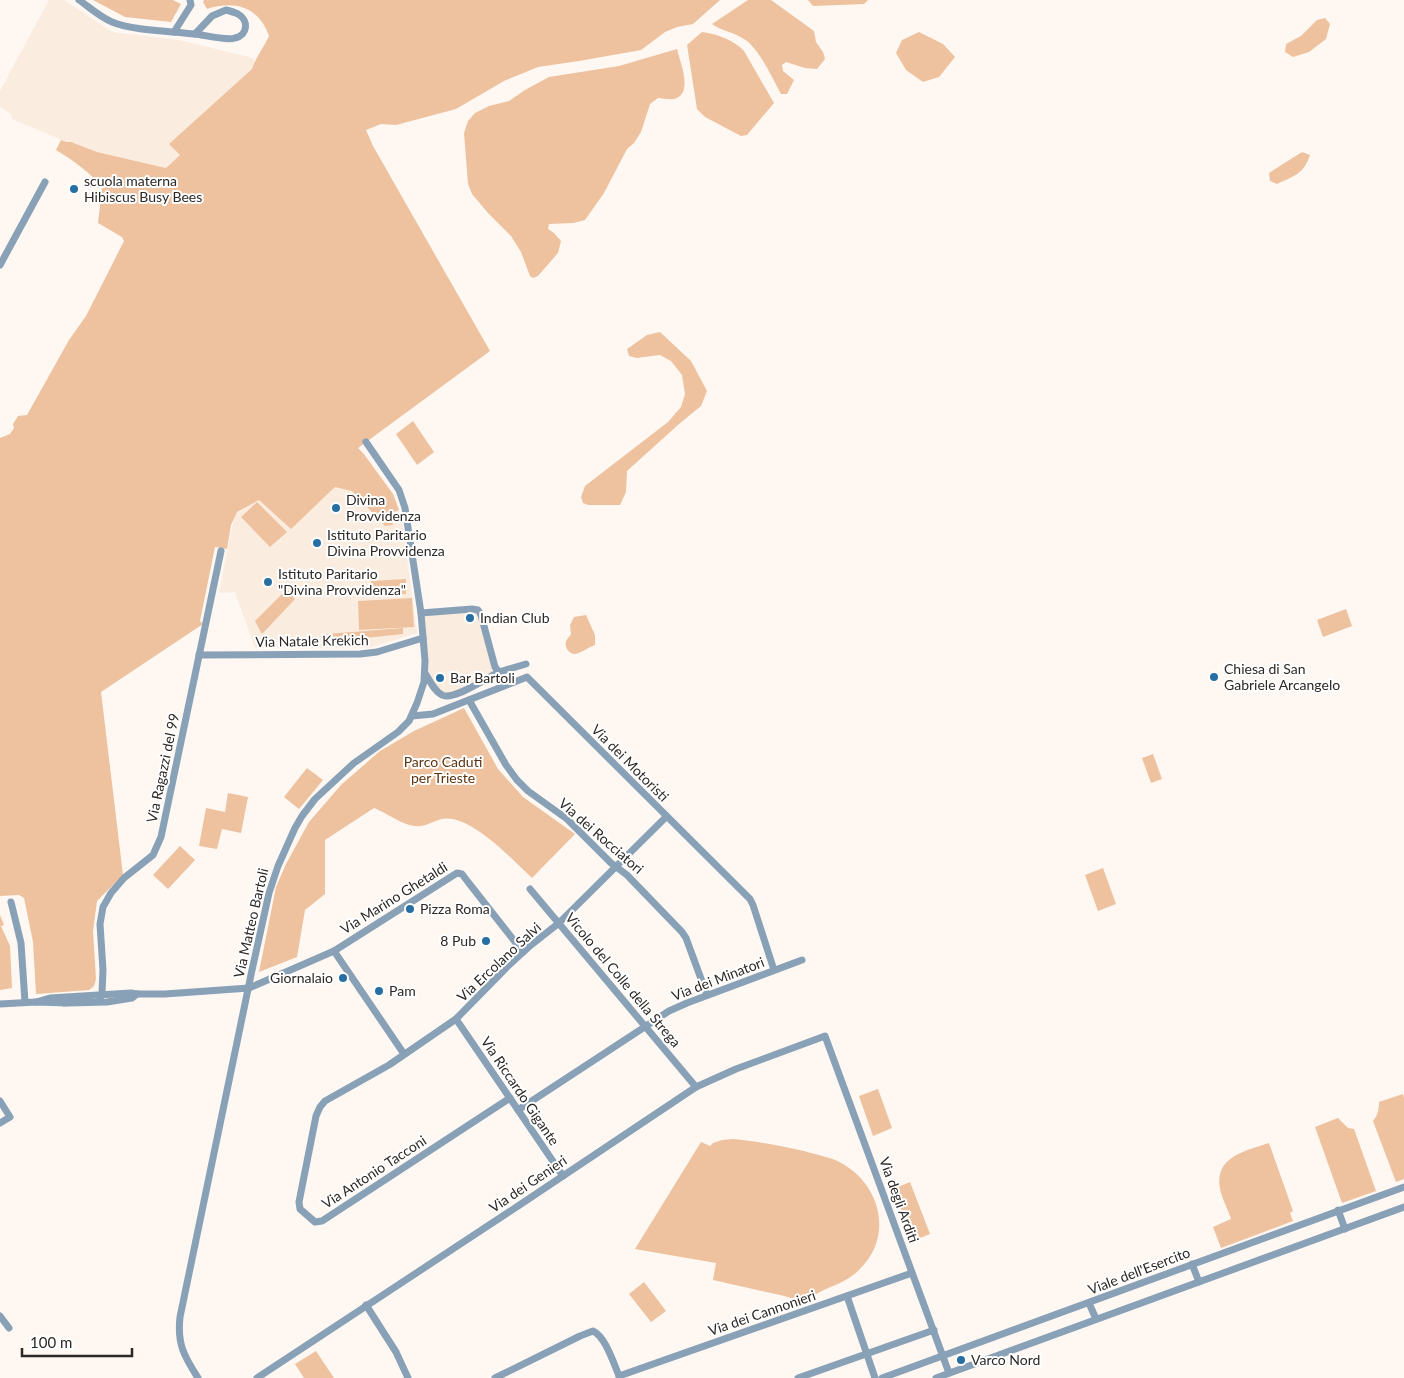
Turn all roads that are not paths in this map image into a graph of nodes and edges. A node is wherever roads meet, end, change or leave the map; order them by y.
1 (79, 0) edge
2 (190, 0) edge
3 (174, 32) junction
4 (195, 34) junction
5 (45, 182) dead end
6 (0, 265) edge
7 (366, 442) dead end
8 (221, 551) dead end
9 (420, 612) junction
10 (423, 638) junction
11 (199, 655) junction
12 (526, 664) dead end
13 (498, 672) junction
14 (425, 674) junction
15 (469, 700) junction
16 (412, 716) junction
17 (666, 817) junction
18 (616, 866) junction
19 (530, 889) dead end
20 (11, 902) dead end
21 (559, 923) junction
22 (334, 951) junction
23 (523, 952) junction
24 (802, 960) dead end
25 (774, 970) junction
26 (248, 988) junction
27 (102, 994) junction
28 (137, 994) junction
29 (707, 995) junction
30 (25, 1002) junction
31 (36, 1002) junction
32 (64, 1003) junction
33 (0, 1004) edge
34 (456, 1019) junction
35 (645, 1027) junction
36 (825, 1036) joint
37 (404, 1054) junction
38 (354, 1085) joint
39 (696, 1087) junction
40 (510, 1098) junction
41 (0, 1101) edge
42 (518, 1110) junction
43 (0, 1123) edge
44 (563, 1176) junction
45 (1404, 1187) edge
46 (1404, 1207) edge
47 (1338, 1210) junction
48 (1345, 1229) junction
49 (1192, 1264) junction
50 (912, 1272) junction
51 (1199, 1282) junction
52 (847, 1296) junction
53 (1090, 1303) junction
54 (366, 1305) junction
55 (0, 1316) edge
56 (1096, 1320) junction
57 (9, 1328) dead end
58 (934, 1330) junction
59 (867, 1354) junction
60 (943, 1355) junction
61 (949, 1373) junction
62 (507, 1376) edge
63 (810, 1376) edge
64 (620, 1377) edge
65 (198, 1378) edge
66 (256, 1378) edge
67 (408, 1378) edge
68 (495, 1378) edge
69 (798, 1378) edge
70 (875, 1378) edge
71 (882, 1378) edge
72 (936, 1378) edge

1 - 3 street
2 - 3 street
3 - 4 street
4 - 4 street
5 - 6 street
7 - 9 street, Via Matteo Bartoli
8 - 11 street, Via Ragazzi del 99
9 - 10 street, Via Matteo Bartoli
9 - 13 street
10 - 11 street, Via Natale Krekich
10 - 14 street, Via Matteo Bartoli
11 - 27 street, Via Ragazzi del 99
12 - 13 street
13 - 14 street
14 - 16 street, Via Matteo Bartoli
15 - 16 street, Via dei Motoristi
15 - 17 street, Via dei Motoristi
15 - 18 street, Via dei Rocciatori
16 - 26 street, Via Matteo Bartoli
17 - 18 street, Via Ercolano Salvi
17 - 25 street, Via dei Motoristi
18 - 21 street, Via Ercolano Salvi
18 - 29 street, Via dei Rocciatori
19 - 21 street, Vicolo del Colle della Strega
20 - 30 street
21 - 23 street, Via Ercolano Salvi
21 - 35 street, Vicolo del Colle della Strega
22 - 23 street, Via Marino Ghetaldi
22 - 26 street, Via Marino Ghetaldi
22 - 37 street
23 - 34 street, Via Ercolano Salvi
24 - 25 street, Via dei Minatori
25 - 29 street, Via dei Minatori
26 - 28 street, Via Marino Ghetaldi
26 - 65 street, Via Matteo Bartoli
27 - 28 street, Via Marino Ghetaldi
27 - 31 street
27 - 32 street
28 - 32 street
29 - 35 street, Via dei Minatori
30 - 31 street
30 - 33 street
31 - 32 street
34 - 37 street, Via Ercolano Salvi
34 - 40 street, Via Riccardo Gigante
35 - 39 street, Vicolo del Colle della Strega
35 - 42 street, Via dei Minatori
36 - 39 street, Via dei Genieri
36 - 50 street, Via degli Arditi
37 - 38 street, Via Ercolano Salvi
38 - 40 street, Via Antonio Tacconi
39 - 44 street, Via dei Genieri
40 - 42 street, Via Riccardo Gigante
41 - 43 street
42 - 44 street, Via Riccardo Gigante
44 - 54 street, Via dei Genieri
45 - 47 street, Viale dell'Esercito
46 - 48 street
47 - 48 street
47 - 49 street, Viale dell'Esercito
48 - 51 street
49 - 51 street
49 - 53 street, Viale dell'Esercito
50 - 52 street, Via dei Cannonieri
50 - 58 street, Via degli Arditi
51 - 56 street
52 - 59 street
52 - 64 street, Via dei Cannonieri
53 - 56 street
53 - 60 street, Viale dell'Esercito
54 - 66 street, Via dei Genieri
54 - 67 street
55 - 57 street
56 - 61 street
58 - 59 street
58 - 60 street, Via degli Arditi
59 - 63 street
59 - 70 street
60 - 61 street, Via degli Arditi
60 - 71 street, Viale dell'Esercito
61 - 72 street
62 - 64 street
62 - 68 street
63 - 69 street

